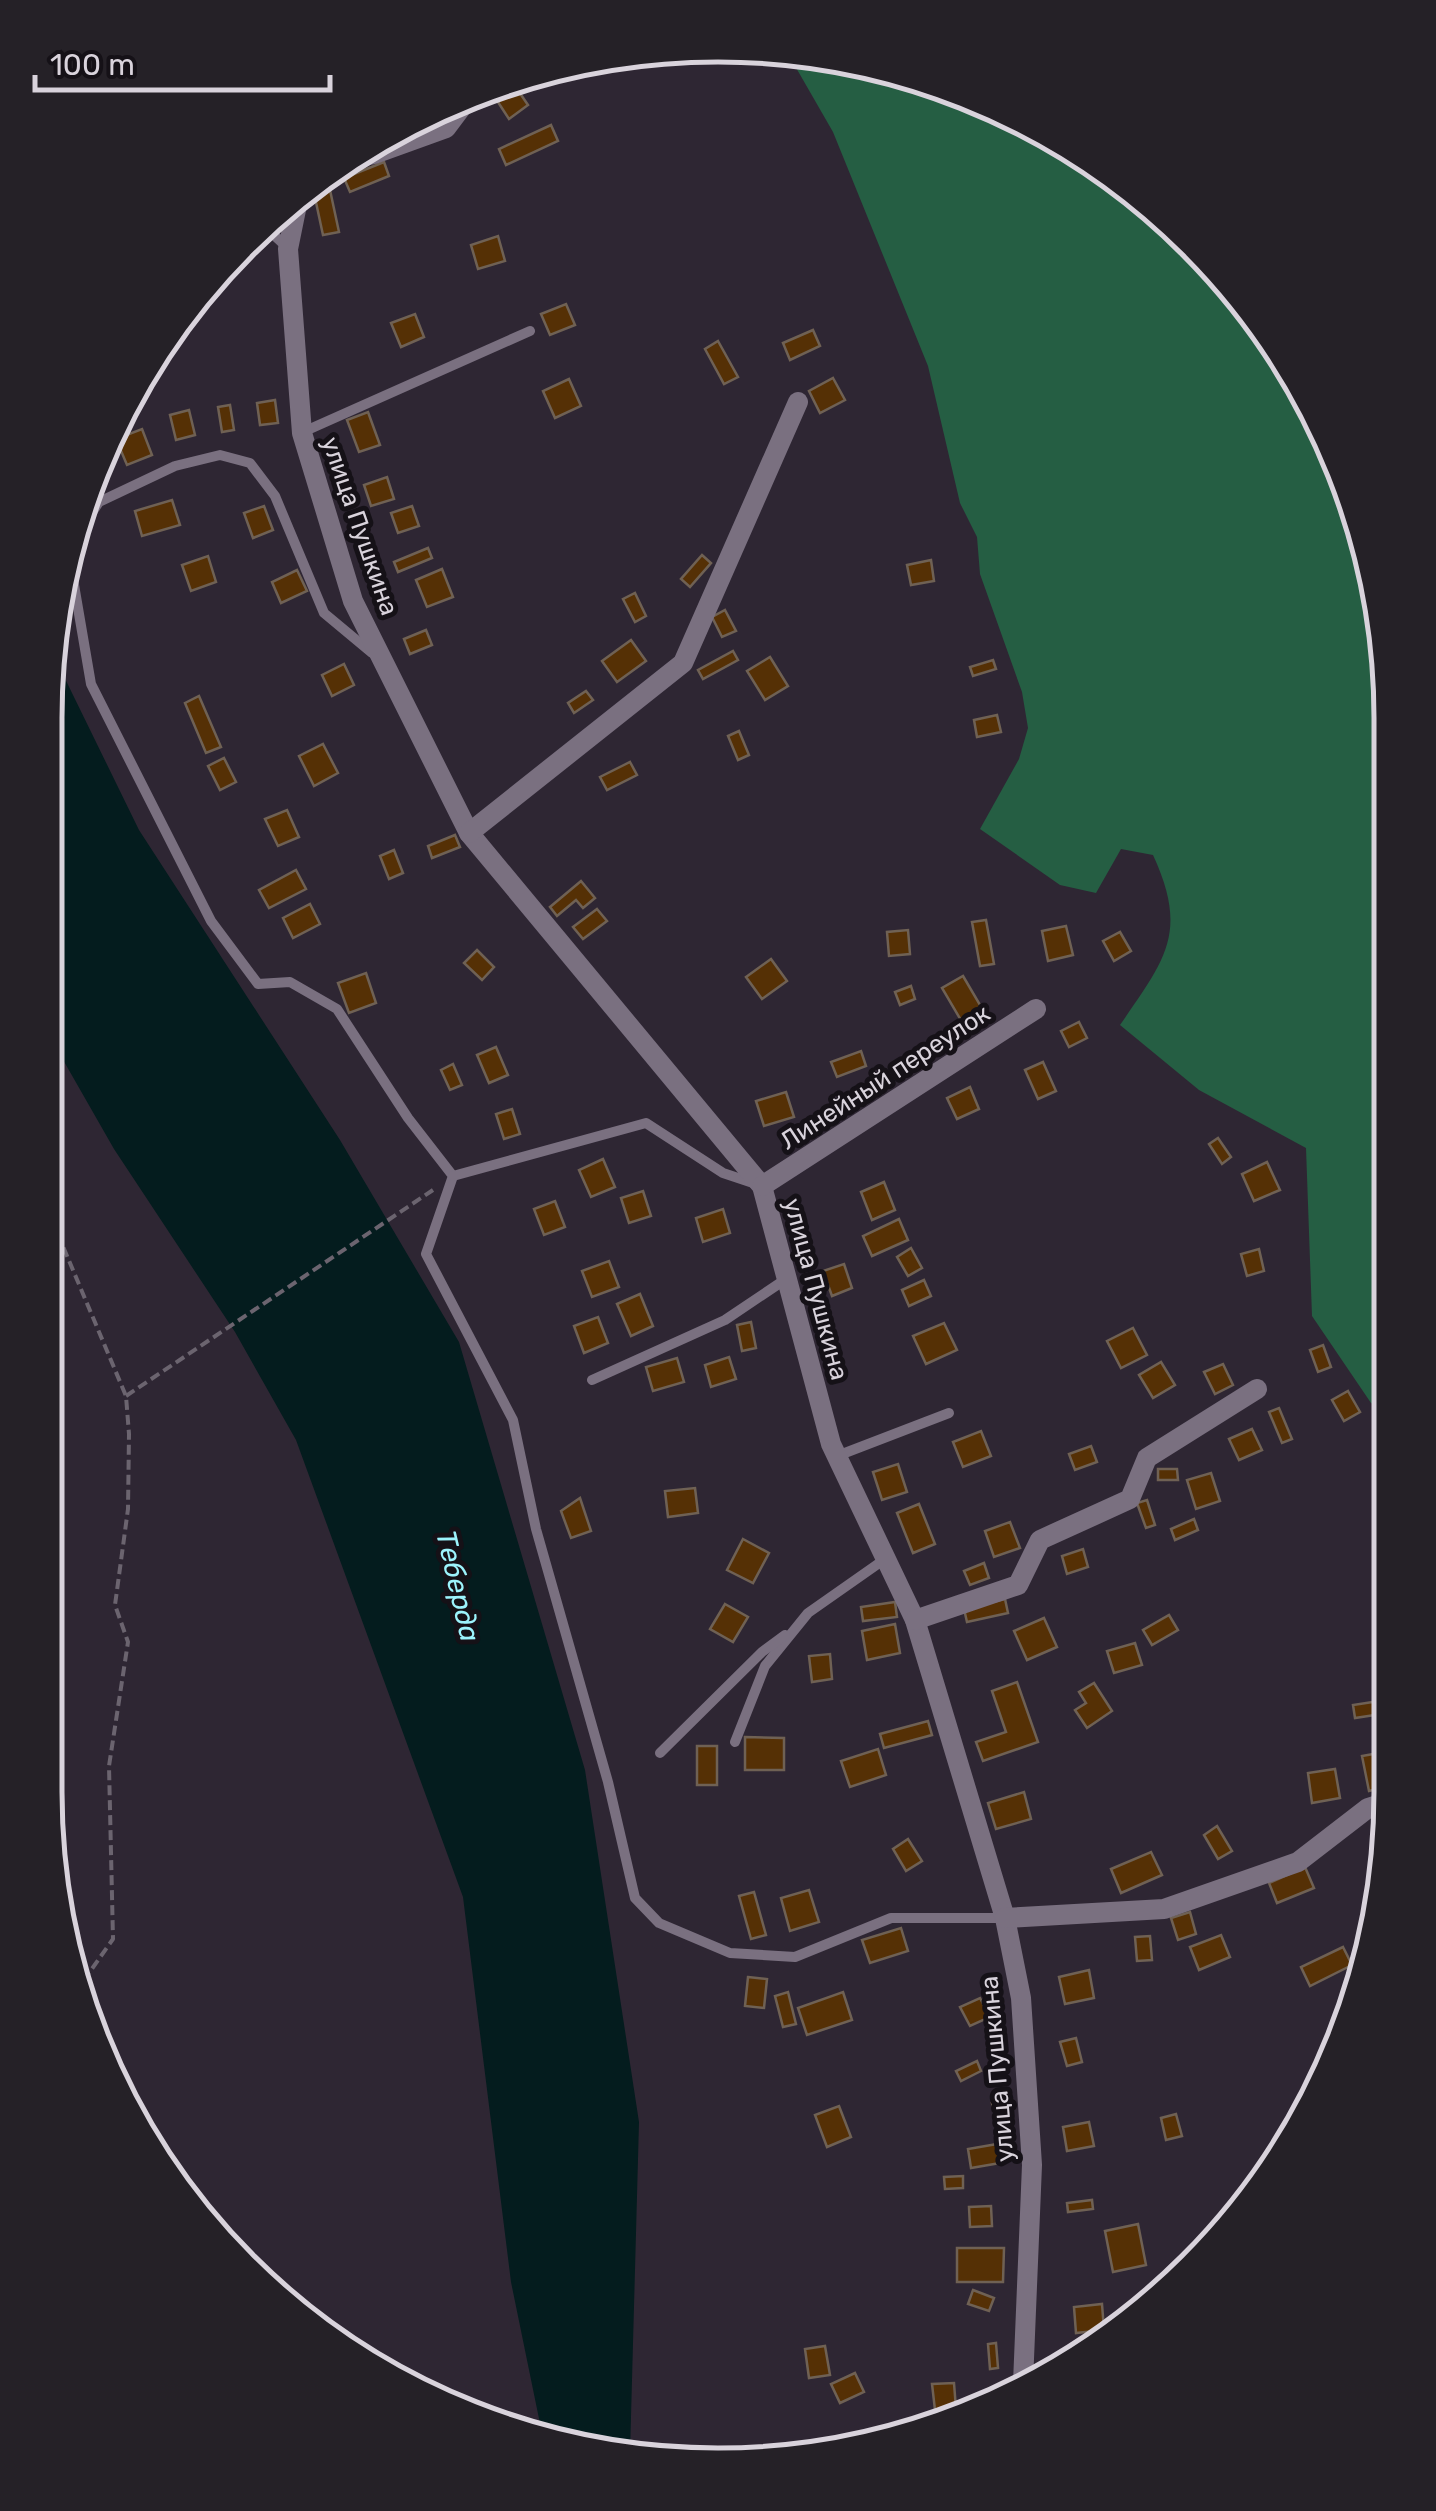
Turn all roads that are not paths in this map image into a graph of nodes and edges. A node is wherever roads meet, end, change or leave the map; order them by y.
1 (453, 118) edge
2 (401, 144) edge
3 (294, 218) edge
4 (274, 236) edge
5 (288, 249) junction
6 (530, 331) dead end
7 (798, 402) dead end
8 (302, 433) junction
9 (99, 502) edge
10 (75, 590) edge
11 (384, 664) junction
12 (468, 834) junction
13 (1036, 1009) dead end
14 (453, 1176) junction
15 (762, 1186) junction
16 (787, 1278) junction
17 (592, 1380) dead end
18 (1257, 1389) dead end
19 (949, 1413) dead end
20 (837, 1456) junction
21 (886, 1558) junction
22 (915, 1620) junction
23 (798, 1626) junction
24 (736, 1742) dead end
25 (660, 1753) dead end
26 (1373, 1806) edge
27 (1005, 1918) junction
28 (1024, 2372) edge

1 - 2 street
3 - 5 street, улица Пушкина
4 - 5 lane
5 - 8 street, улица Пушкина
6 - 8 lane
7 - 12 street
8 - 11 street, улица Пушкина
9 - 11 lane
10 - 14 lane
11 - 12 street, улица Пушкина
12 - 15 street, улица Пушкина
13 - 15 street, Линейный переулок
14 - 15 lane
14 - 27 lane
15 - 16 street, улица Пушкина
16 - 17 lane
16 - 20 street, улица Пушкина
18 - 22 street
19 - 20 lane
20 - 21 street, улица Пушкина
21 - 22 street, улица Пушкина
21 - 23 lane
22 - 27 street, улица Пушкина
23 - 24 lane
23 - 25 lane
26 - 27 street
27 - 28 street, улица Пушкина

